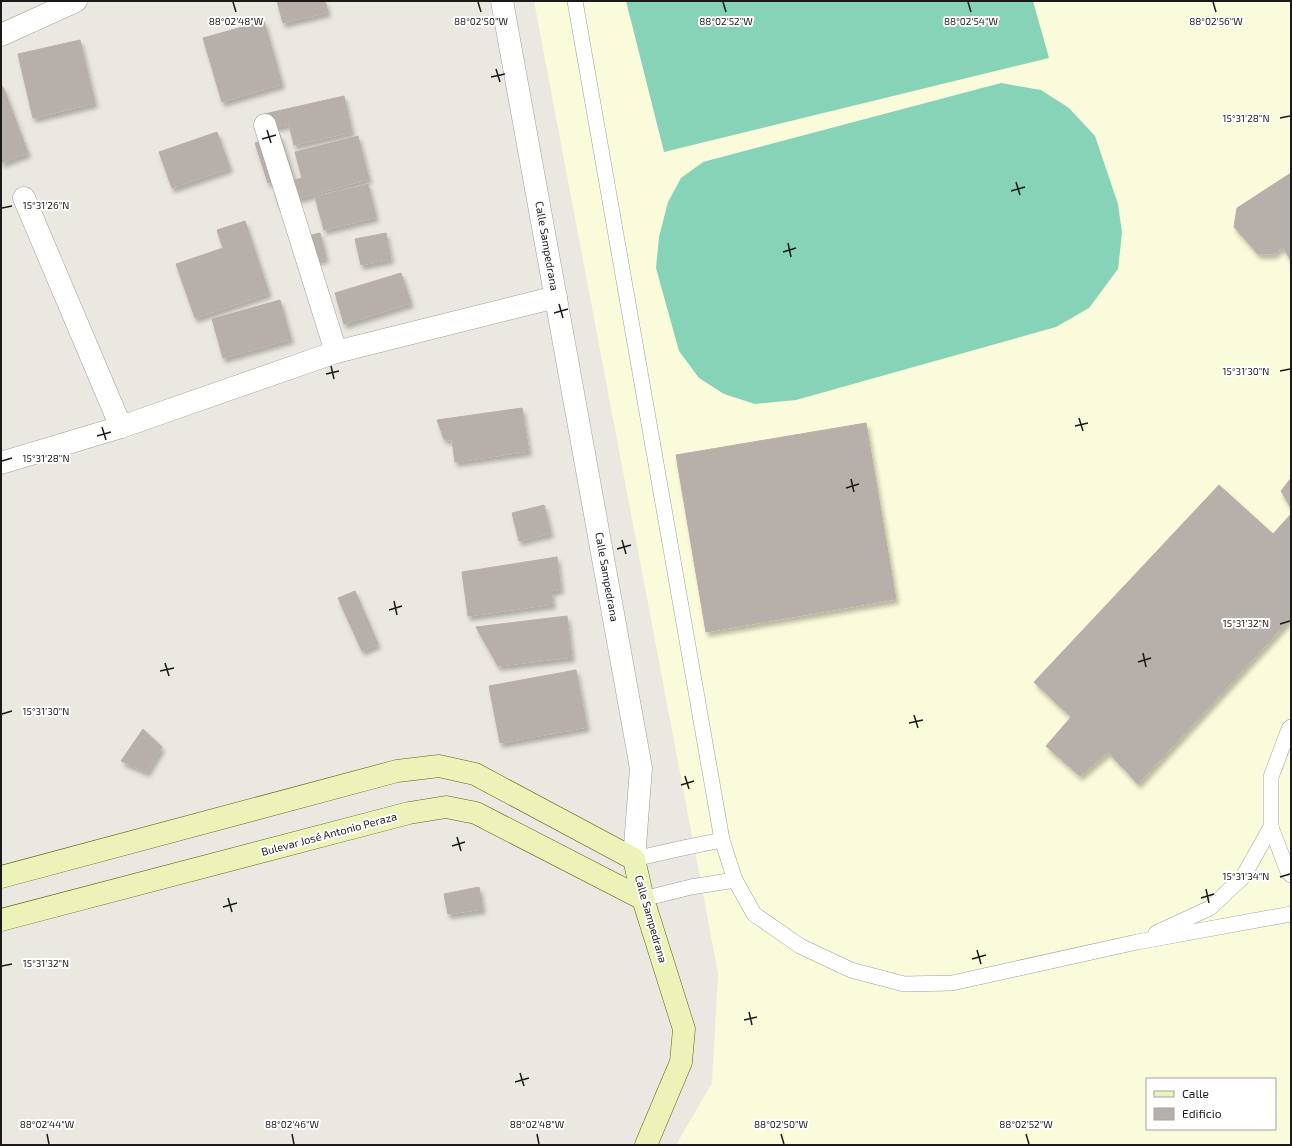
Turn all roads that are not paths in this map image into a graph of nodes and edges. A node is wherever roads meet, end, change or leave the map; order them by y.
1 (76, 1) edge
2 (502, 1) edge
3 (575, 1) edge
4 (1, 35) edge
5 (265, 125) dead end
6 (24, 198) dead end
7 (556, 297) junction
8 (336, 352) junction
9 (121, 427) junction
10 (1, 463) edge
11 (1291, 727) edge
12 (1271, 827) junction
13 (722, 840) junction
14 (634, 859) junction
15 (1291, 875) edge
16 (1, 877) edge
17 (735, 880) junction
18 (643, 899) junction
19 (1291, 914) edge
20 (1, 920) edge
21 (1138, 942) junction
22 (646, 1145) edge

1 - 4 street
2 - 7 street, Calle Sampedrana
3 - 13 lane
5 - 8 street
6 - 9 street
7 - 8 street
7 - 14 street, Calle Sampedrana
8 - 9 street
9 - 10 street
11 - 12 lane
12 - 15 lane
12 - 21 lane
13 - 14 lane
13 - 17 lane
14 - 16 street
14 - 18 street, Calle Sampedrana
17 - 18 lane
17 - 21 lane
18 - 20 street, Bulevar José Antonio Peraza
18 - 22 street, Calle Sampedrana
19 - 21 lane

